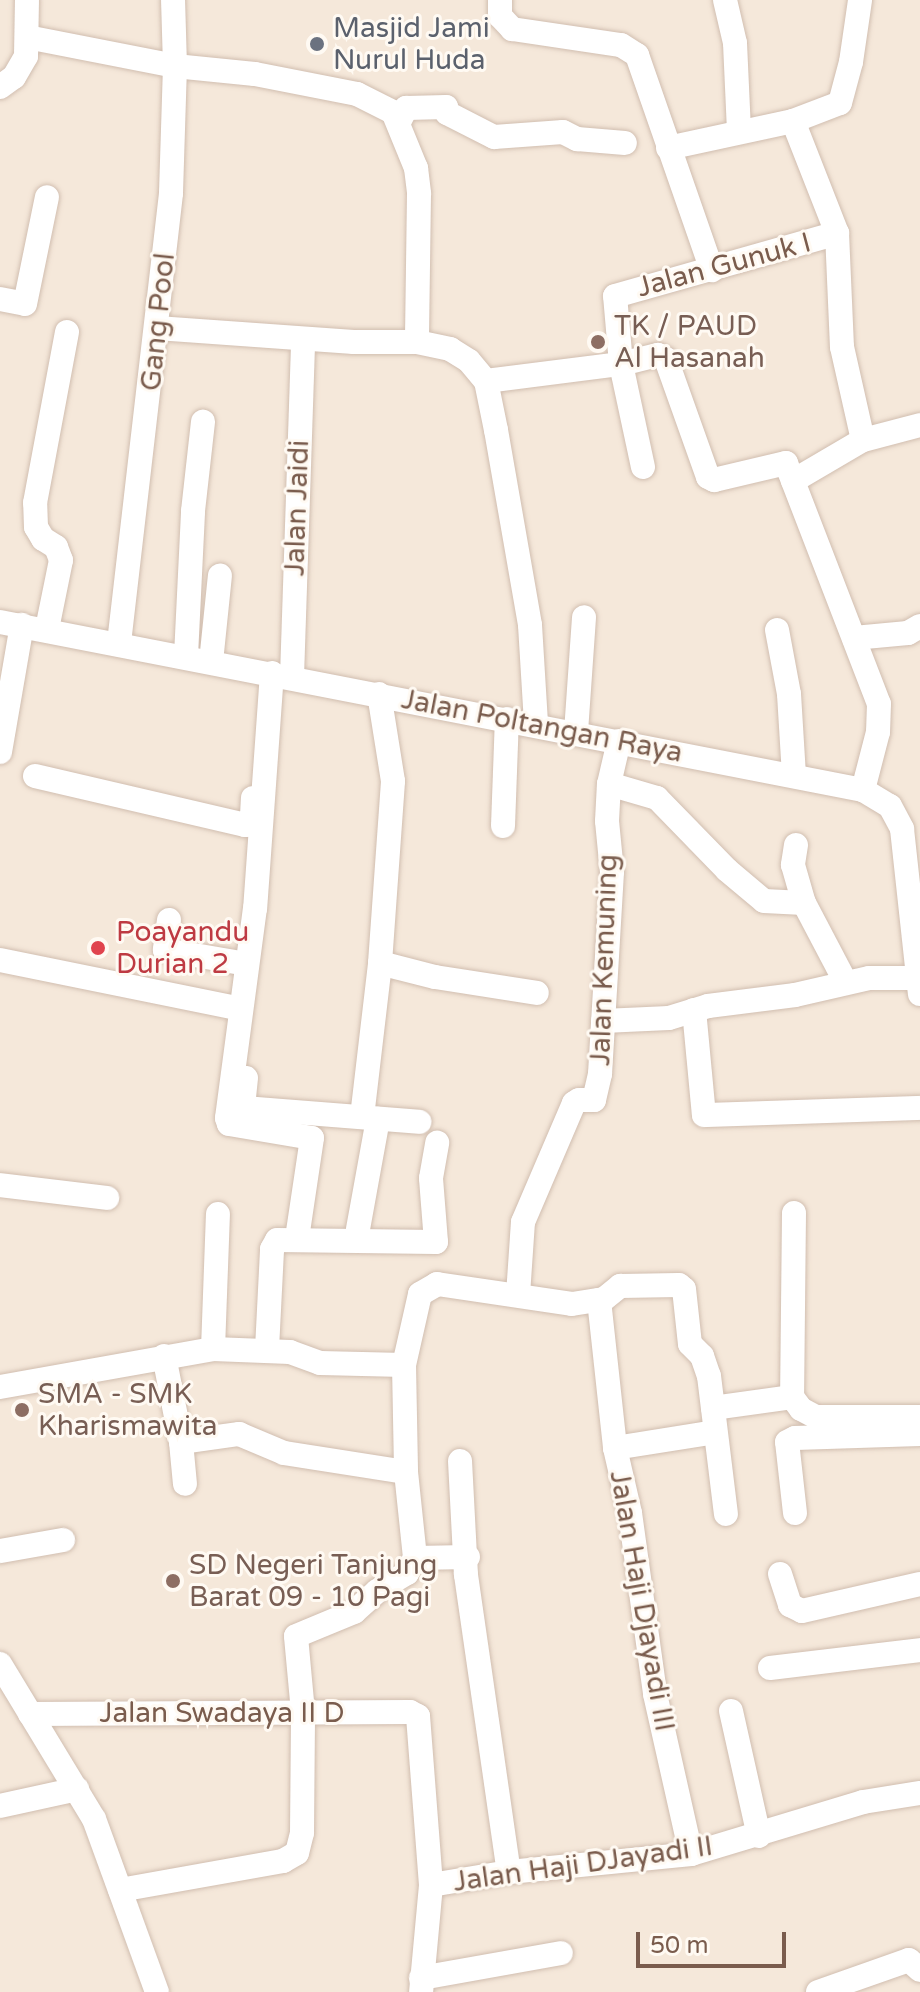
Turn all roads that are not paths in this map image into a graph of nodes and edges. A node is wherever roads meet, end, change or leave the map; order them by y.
1 (27, 0) edge
2 (173, 0) edge
3 (500, 0) edge
4 (725, 0) edge
5 (860, 0) edge
6 (27, 37) junction
7 (175, 66) junction
8 (0, 87) edge
9 (793, 121) junction
10 (399, 122) junction
11 (739, 132) junction
12 (625, 143) dead end
13 (668, 148) junction
14 (47, 197) dead end
15 (837, 233) junction
16 (712, 270) junction
17 (0, 299) edge
18 (157, 328) junction
19 (67, 332) dead end
20 (303, 339) junction
21 (417, 342) junction
22 (621, 364) junction
23 (486, 381) junction
24 (203, 422) dead end
25 (920, 425) edge
26 (863, 440) junction
27 (643, 467) dead end
28 (789, 472) junction
29 (220, 575) dead end
30 (584, 617) dead end
31 (11, 623) edge
32 (920, 626) edge
33 (47, 629) junction
34 (777, 630) dead end
35 (854, 638) junction
36 (119, 643) junction
37 (186, 656) junction
38 (211, 662) junction
39 (274, 674) junction
40 (379, 694) junction
41 (507, 719) junction
42 (536, 724) junction
43 (576, 732) junction
44 (619, 741) junction
45 (0, 752) edge
46 (794, 775) junction
47 (35, 776) dead end
48 (609, 784) junction
49 (863, 790) junction
50 (909, 816) edge
51 (503, 826) dead end
52 (796, 845) dead end
53 (804, 903) junction
54 (169, 920) dead end
55 (0, 960) edge
56 (380, 963) junction
57 (247, 964) junction
58 (919, 978) edge
59 (845, 981) junction
60 (537, 993) dead end
61 (920, 994) edge
62 (694, 1010) junction
63 (245, 1015) junction
64 (603, 1021) junction
65 (920, 1108) edge
66 (370, 1118) junction
67 (419, 1122) dead end
68 (437, 1143) dead end
69 (0, 1185) edge
70 (107, 1198) dead end
71 (794, 1213) dead end
72 (218, 1214) dead end
73 (358, 1229) dead end
74 (297, 1238) junction
75 (518, 1295) junction
76 (599, 1300) junction
77 (213, 1349) junction
78 (267, 1349) junction
79 (164, 1356) junction
80 (404, 1365) junction
81 (0, 1387) edge
82 (792, 1397) junction
83 (920, 1417) edge
84 (714, 1420) junction
85 (920, 1434) edge
86 (181, 1442) junction
87 (615, 1448) junction
88 (460, 1461) dead end
89 (406, 1472) junction
90 (185, 1484) dead end
91 (795, 1513) dead end
92 (726, 1514) dead end
93 (63, 1540) dead end
94 (0, 1551) edge
95 (468, 1557) junction
96 (415, 1558) junction
97 (780, 1574) dead end
98 (920, 1584) edge
99 (920, 1650) edge
100 (0, 1664) edge
101 (770, 1668) dead end
102 (731, 1711) dead end
103 (303, 1712) junction
104 (30, 1714) junction
105 (77, 1789) junction
106 (920, 1793) edge
107 (0, 1806) edge
108 (759, 1836) junction
109 (691, 1854) junction
110 (509, 1872) junction
111 (431, 1885) junction
112 (120, 1890) junction
113 (561, 1953) dead end
114 (920, 1970) edge
115 (421, 1985) edge
116 (823, 1991) edge
117 (157, 1992) edge

1 - 6 street
2 - 7 street, Gang Pool
3 - 13 street
4 - 11 street
5 - 9 street
6 - 7 street
6 - 8 street
7 - 10 street
7 - 18 street, Gang Pool
9 - 11 street
9 - 15 street
10 - 12 street
10 - 21 street
11 - 13 street
13 - 16 street
14 - 17 street
15 - 16 street, Jalan Gunuk I
15 - 26 street, Jalan Gunuk I
16 - 22 street, Jalan Gunuk I
18 - 20 street
18 - 36 street, Gang Pool
19 - 33 street
20 - 21 street
20 - 39 street, Jalan Jaidi
21 - 23 street
22 - 23 street
22 - 27 street
22 - 28 street
23 - 42 street
24 - 37 street
25 - 26 street
26 - 28 street
28 - 35 street
29 - 38 street
30 - 43 street
31 - 33 street, Jalan Poltangan Raya
31 - 45 street
32 - 35 street
33 - 36 street, Jalan Poltangan Raya
34 - 46 street
35 - 49 street
36 - 37 street, Jalan Poltangan Raya
37 - 38 street, Jalan Poltangan Raya
38 - 39 street, Jalan Poltangan Raya
39 - 40 street, Jalan Poltangan Raya
39 - 47 street
39 - 57 street
40 - 41 street, Jalan Poltangan Raya
40 - 56 street
41 - 42 street, Jalan Poltangan Raya
41 - 51 street
42 - 43 street, Jalan Poltangan Raya
43 - 44 street, Jalan Poltangan Raya
44 - 46 street, Jalan Poltangan Raya
44 - 48 street, Jalan Kemuning
46 - 49 street, Jalan Poltangan Raya
48 - 53 street
48 - 64 street, Jalan Kemuning
49 - 50 street, Jalan Poltangan Raya
50 - 58 street, Jalan Poltangan Raya
52 - 53 street
53 - 59 street
54 - 57 street
55 - 63 street
56 - 60 street
56 - 66 street
57 - 63 street
58 - 59 street
58 - 61 street, Jalan Poltangan Raya
59 - 62 street
62 - 64 street
62 - 65 street
63 - 66 street
63 - 74 street
64 - 75 street, Jalan Kemuning
66 - 67 street
66 - 73 street
68 - 74 street
69 - 70 street
71 - 82 street
72 - 77 street
74 - 78 street
75 - 76 street
75 - 80 street
76 - 84 street
76 - 87 street
77 - 78 street
77 - 79 street
78 - 80 street
79 - 81 street
79 - 86 street
80 - 89 street
82 - 83 street
82 - 84 street, Jalan Haji Djayadi III
84 - 87 street, Jalan Haji Djayadi III
84 - 92 street
85 - 91 street
86 - 89 street
86 - 90 street
87 - 109 street, Jalan Haji Djayadi III
88 - 95 street
89 - 96 street
93 - 94 street
95 - 96 street
95 - 110 street
96 - 103 street
97 - 98 street
99 - 101 street
100 - 104 street
102 - 108 street
103 - 104 street, Jalan Swadaya II D
103 - 111 street, Jalan Swadaya II D
103 - 112 street
104 - 105 street
105 - 107 street
105 - 112 street
106 - 108 street, Jalan Haji DJayadi II
108 - 109 street, Jalan Haji DJayadi II
109 - 110 street, Jalan Haji DJayadi II
110 - 111 street, Jalan Haji DJayadi II
111 - 115 street
112 - 117 street
113 - 115 street
114 - 116 street

